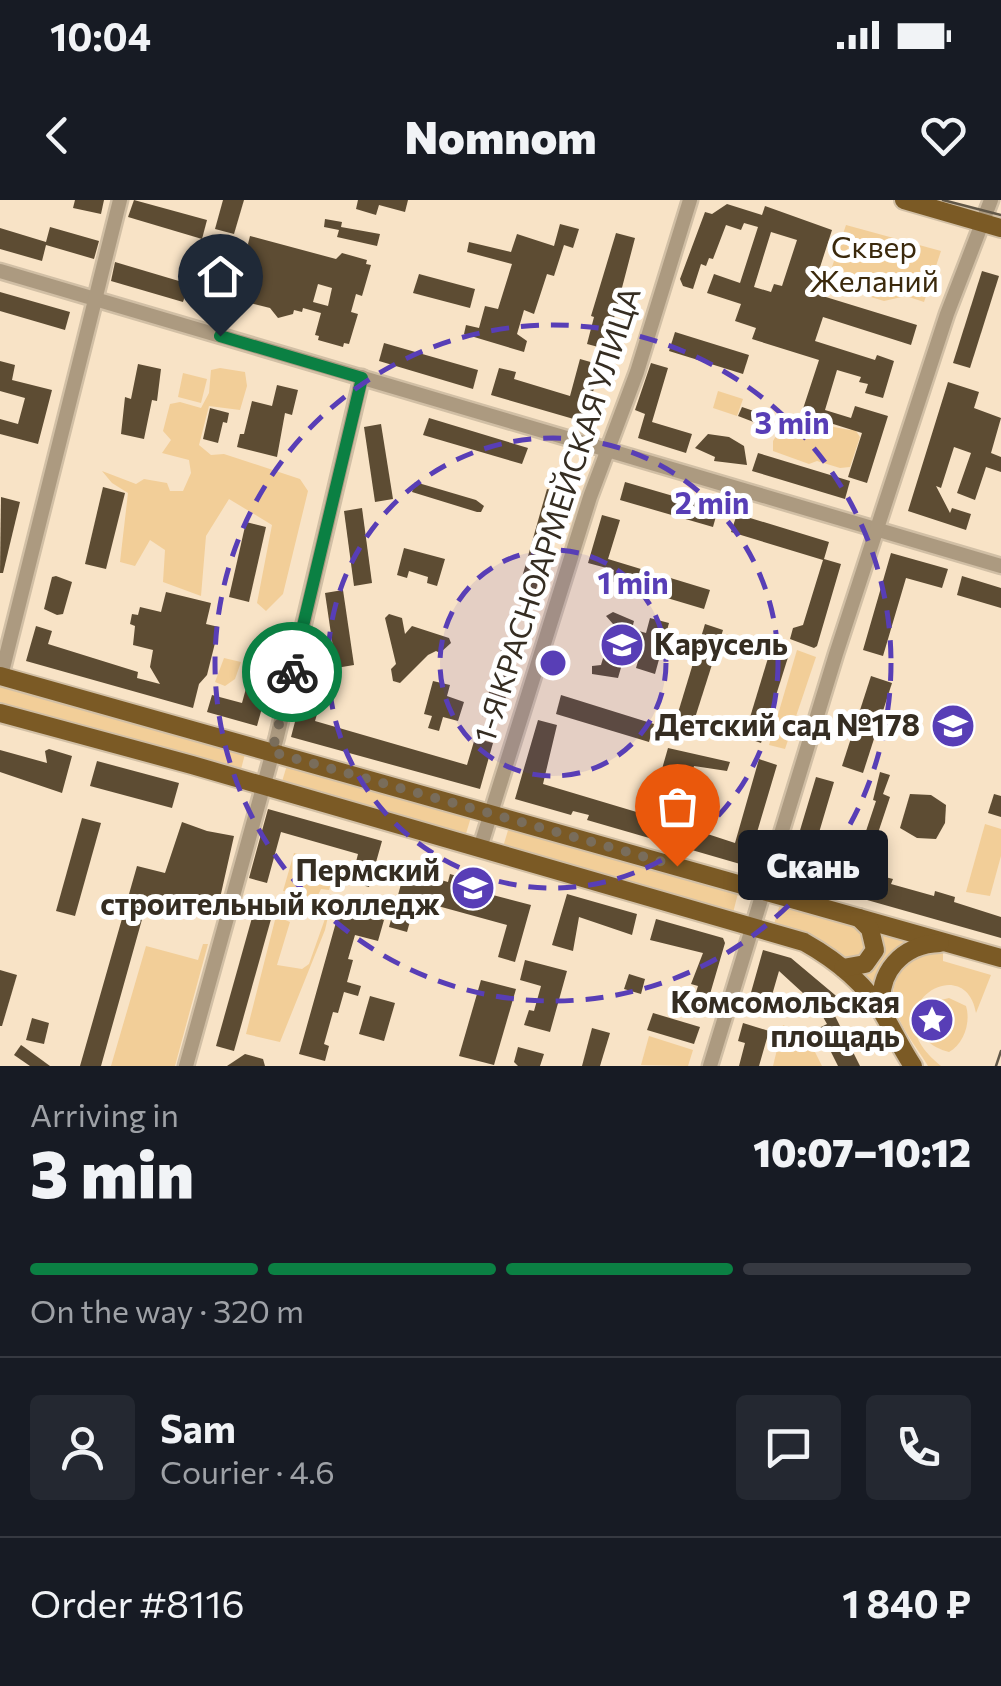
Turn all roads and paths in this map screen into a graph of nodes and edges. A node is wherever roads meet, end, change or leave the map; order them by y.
1 (120, 200) edge
2 (690, 200) edge
3 (904, 200) edge
4 (990, 200) edge
5 (980, 222) junction
6 (1001, 228) edge
7 (0, 271) edge
8 (94, 298) junction
9 (362, 378) junction
10 (609, 449) junction
11 (878, 530) junction
12 (1001, 566) edge
13 (1, 676) edge
14 (0, 714) edge
15 (272, 752) junction
16 (263, 786) junction
17 (490, 814) junction
18 (480, 848) junction
19 (761, 890) junction
20 (859, 918) junction
21 (750, 926) junction
22 (949, 943) junction
23 (1001, 958) edge
24 (843, 968) junction
25 (885, 1016) junction
26 (908, 1061) edge
27 (186, 1066) edge
28 (710, 1066) edge

1 - 8 street
2 - 10 street, 1-Я КРАСНОАРМЕЙСКАЯ УЛИЦА
3 - 5 main road
4 - 5 street
5 - 6 main road
5 - 11 street
7 - 8 street
8 - 9 street
8 - 13 street
9 - 10 street
9 - 15 street
10 - 11 street
10 - 17 street, 1-Я КРАСНОАРМЕЙСКАЯ УЛИЦА
11 - 12 street
11 - 19 street
13 - 15 main road
14 - 16 main road
15 - 16 street
15 - 17 main road
16 - 18 main road
16 - 27 street
17 - 18 street, 1-Я КРАСНОАРМЕЙСКАЯ УЛИЦА
17 - 19 main road
18 - 21 main road
19 - 20 main road
19 - 21 street
20 - 22 main road
20 - 24 main road
21 - 24 main road
21 - 28 street
22 - 23 main road
22 - 25 main road
24 - 25 main road
25 - 26 main road

